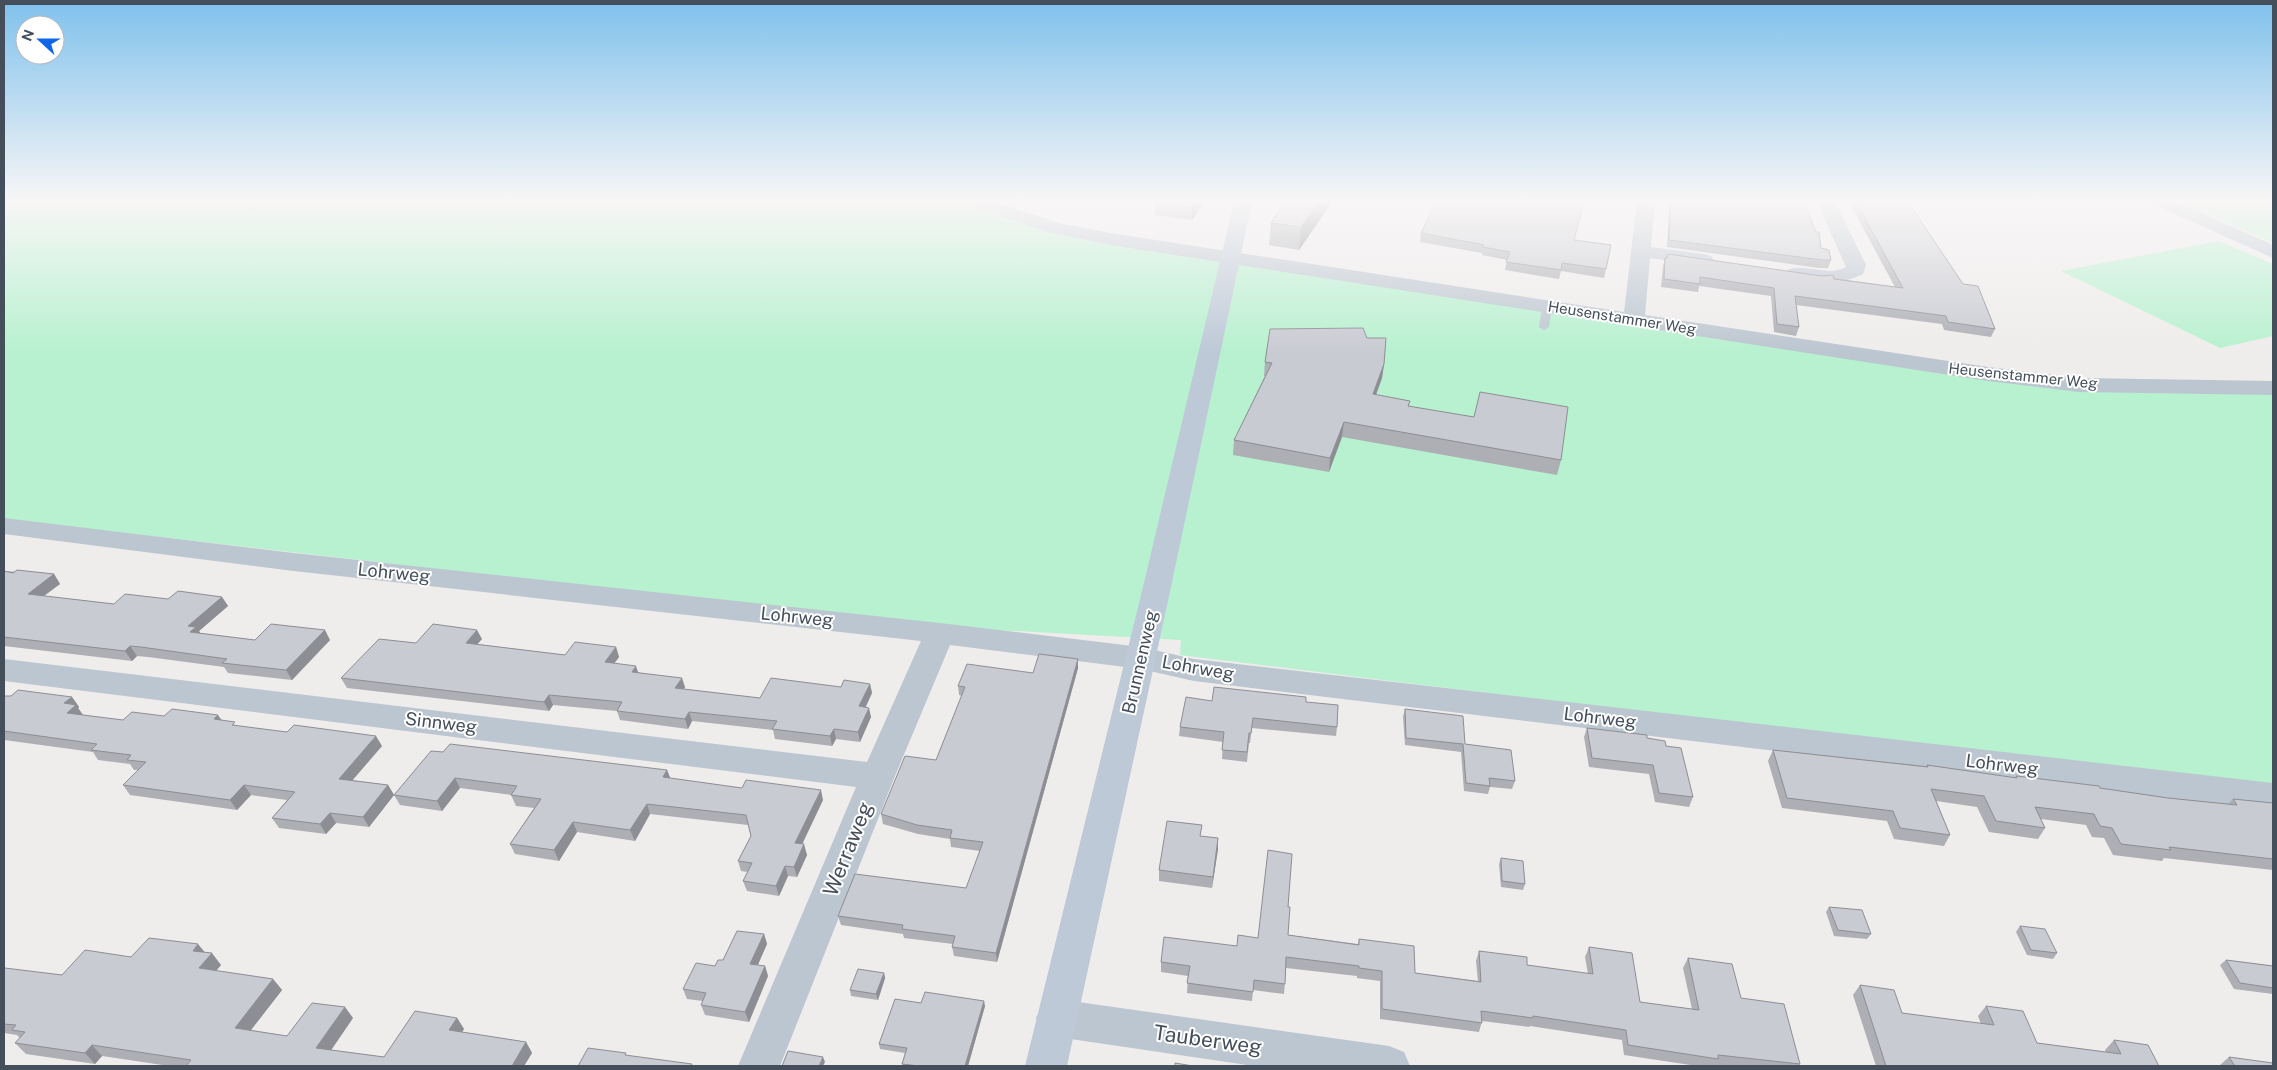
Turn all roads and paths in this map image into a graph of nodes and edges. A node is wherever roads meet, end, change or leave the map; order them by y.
1 (1641, 251) edge
2 (1193, 252) edge
3 (1231, 252) edge
4 (1648, 252) edge
5 (1849, 252) edge
6 (1230, 258) junction
7 (1726, 263) edge
8 (1782, 271) edge
9 (1634, 320) junction
10 (2273, 388) edge
11 (4, 526) edge
12 (940, 633) junction
13 (1141, 658) junction
14 (4, 670) edge
15 (878, 776) junction
16 (2273, 797) edge
17 (1057, 1018) junction
18 (759, 1066) edge
19 (1046, 1066) edge
20 (1389, 1066) edge

1 - 9 street
2 - 6 street, Heusenstammer Weg
3 - 6 street, Brunnenweg
4 - 7 street
5 - 8 street
6 - 9 street, Heusenstammer Weg
6 - 13 street, Brunnenweg
9 - 10 street, Heusenstammer Weg
11 - 12 street, Lohrweg
12 - 13 street, Lohrweg
12 - 15 street, Werraweg
13 - 16 street, Lohrweg
13 - 17 street, Brunnenweg
14 - 15 street, Sinnweg
15 - 18 street, Werraweg
17 - 19 street, Brunnenweg
17 - 20 street, Tauberweg

